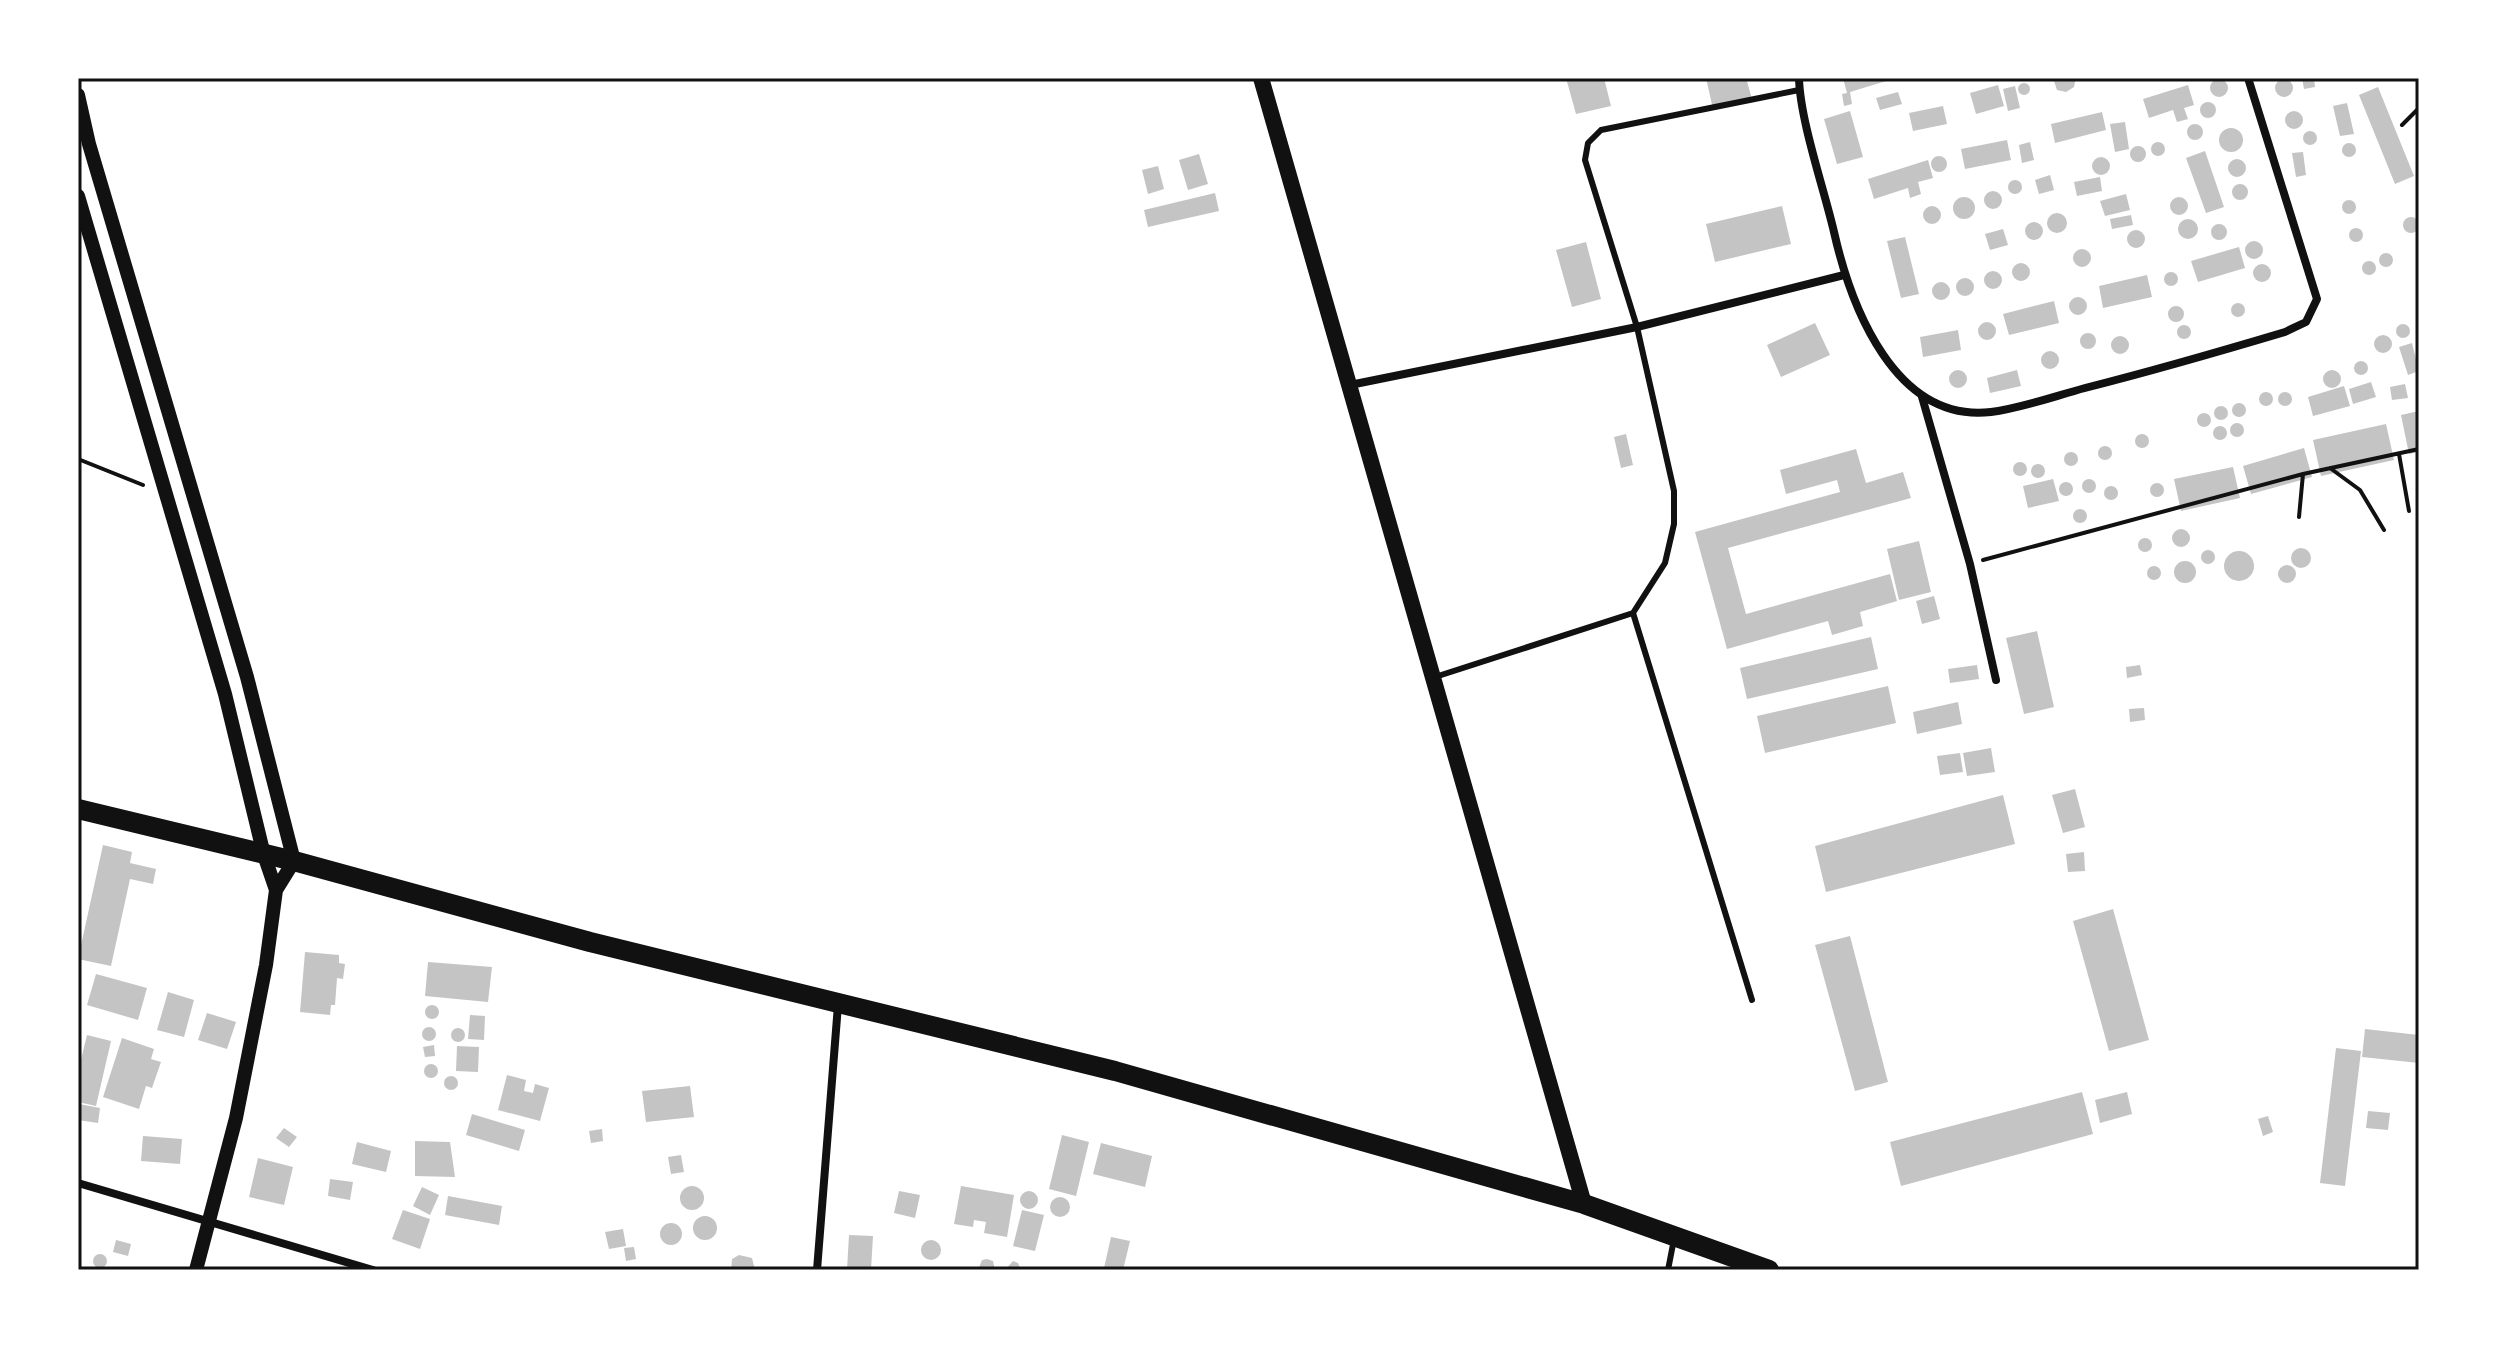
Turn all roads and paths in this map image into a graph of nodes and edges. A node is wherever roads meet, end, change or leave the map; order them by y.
1 (1261, 78) edge
2 (1799, 78) edge
3 (2248, 78) edge
4 (1799, 90) junction
5 (78, 95) edge
6 (2419, 108) edge
7 (2402, 125) dead end
8 (78, 196) edge
9 (1844, 275) junction
10 (1637, 327) junction
11 (1350, 385) junction
12 (1922, 397) junction
13 (2419, 449) edge
14 (2399, 454) junction
15 (78, 459) edge
16 (2330, 468) junction
17 (2303, 474) junction
18 (164, 493) junction
19 (2409, 511) dead end
20 (2299, 517) dead end
21 (2384, 530) dead end
22 (1970, 564) junction
23 (1633, 613) junction
24 (1435, 677) junction
25 (1996, 680) dead end
26 (78, 809) edge
27 (264, 855) junction
28 (294, 861) junction
29 (276, 890) junction
30 (1752, 1000) dead end
31 (839, 1001) junction
32 (78, 1183) edge
33 (1584, 1204) junction
34 (210, 1222) junction
35 (1675, 1235) junction
36 (196, 1270) edge
37 (373, 1270) edge
38 (817, 1270) edge
39 (1668, 1270) edge
40 (1769, 1270) edge

1 - 11 main road
2 - 4 street
3 - 12 street
4 - 9 street
4 - 10 lane
5 - 28 street
6 - 7 path
8 - 18 street
9 - 10 street
9 - 12 street
10 - 11 street
10 - 23 lane
11 - 24 main road
12 - 22 street
13 - 14 path
14 - 16 path
14 - 19 path
15 - 18 path
16 - 17 path
16 - 21 path
17 - 20 path
17 - 22 path
18 - 27 street
22 - 25 street
23 - 24 lane
23 - 30 lane
24 - 33 main road
26 - 27 main road
27 - 28 main road
27 - 29 street
28 - 29 street
28 - 31 main road
29 - 34 street
31 - 33 main road
31 - 38 street
32 - 34 street
33 - 35 main road
34 - 36 street
34 - 37 street
35 - 39 lane
35 - 40 main road

